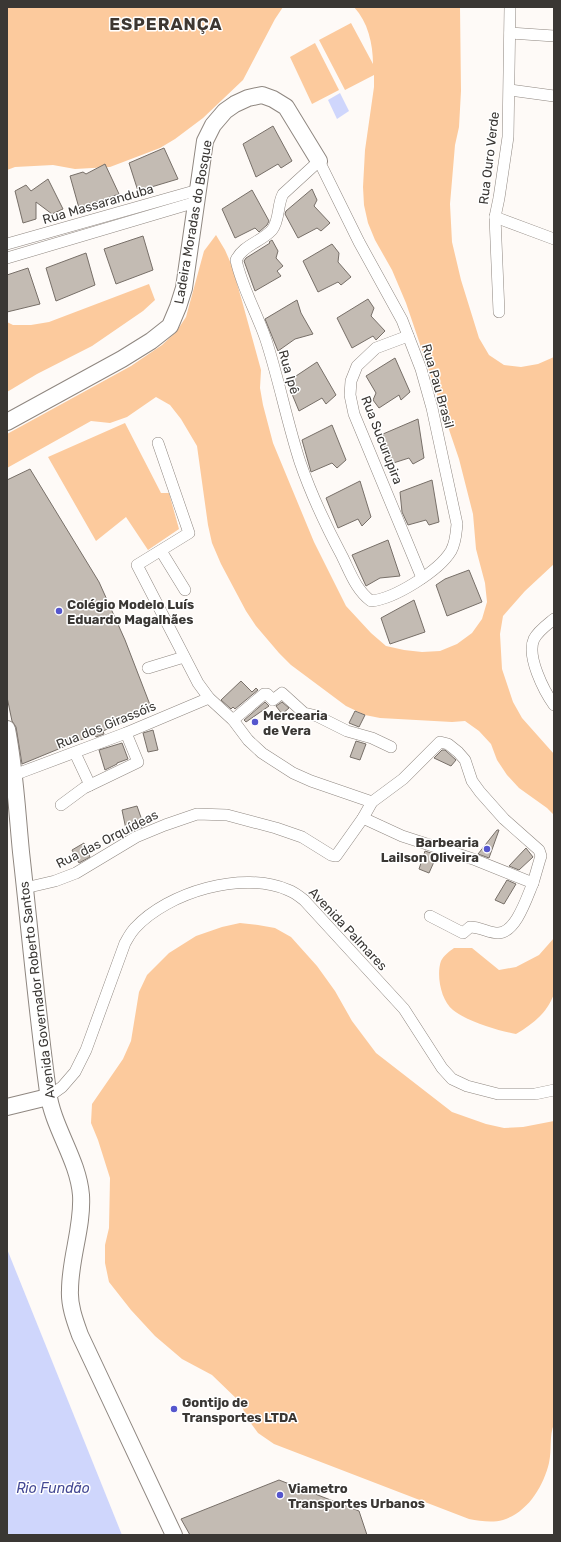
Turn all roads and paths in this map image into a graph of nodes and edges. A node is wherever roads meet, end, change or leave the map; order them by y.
1 (510, 7) edge
2 (510, 34) junction
3 (554, 36) edge
4 (510, 90) junction
5 (554, 96) edge
6 (319, 161) junction
7 (197, 196) junction
8 (495, 217) junction
9 (90, 221) junction
10 (93, 233) junction
11 (28, 238) junction
12 (554, 238) edge
13 (7, 244) edge
14 (32, 251) junction
15 (7, 258) edge
16 (499, 312) dead end
17 (408, 336) junction
18 (7, 422) edge
19 (158, 443) dead end
20 (162, 551) junction
21 (422, 578) junction
22 (185, 590) dead end
23 (380, 600) joint
24 (554, 619) edge
25 (184, 657) junction
26 (148, 668) dead end
27 (209, 698) junction
28 (554, 705) edge
29 (233, 720) junction
30 (7, 729) edge
31 (126, 733) junction
32 (391, 747) dead end
33 (75, 753) junction
34 (14, 775) junction
35 (90, 785) junction
36 (372, 802) junction
37 (61, 805) dead end
38 (363, 818) junction
39 (533, 883) junction
40 (25, 888) junction
41 (430, 916) dead end
42 (554, 1090) edge
43 (48, 1097) junction
44 (7, 1107) edge
45 (174, 1535) edge

1 - 2 street, Rua Ouro Verde
2 - 3 street
2 - 4 street, Rua Ouro Verde
4 - 5 street
4 - 8 street, Rua Ouro Verde
6 - 7 main road, Ladeira Moradas do Bosque
6 - 17 street, Rua Pau Brasil
6 - 23 street, Rua Ipê
7 - 9 street, Rua Massaranduba
7 - 10 street, Rua Massaranduba
7 - 18 main road, Ladeira Moradas do Bosque
8 - 12 street
8 - 16 street, Rua Ouro Verde
9 - 10 street
9 - 11 street, Rua Massaranduba
10 - 14 street, Rua Massaranduba
11 - 13 street, Rua Massaranduba
11 - 14 street
14 - 15 street, Rua Massaranduba
17 - 21 street, Rua Pau Brasil
17 - 21 street, Rua Sucurupira
19 - 20 street
20 - 22 street
20 - 25 street
21 - 23 street, Rua Pau Brasil
24 - 28 street
25 - 26 street
25 - 27 street
27 - 29 street
27 - 31 street, Rua dos Girassóis
29 - 32 street
29 - 36 street
30 - 34 main road, Avenida Governador Roberto Santos
31 - 33 street, Rua dos Girassóis
31 - 35 street
33 - 34 street, Rua dos Girassóis
33 - 35 street
34 - 40 main road, Avenida Governador Roberto Santos
35 - 37 street
36 - 38 street
36 - 39 street
38 - 39 street
38 - 40 street, Rua das Orquídeas
39 - 41 street
40 - 43 main road, Avenida Governador Roberto Santos
42 - 43 street, Avenida Palmares
43 - 44 main road
43 - 45 main road, Avenida Governador Roberto Santos

